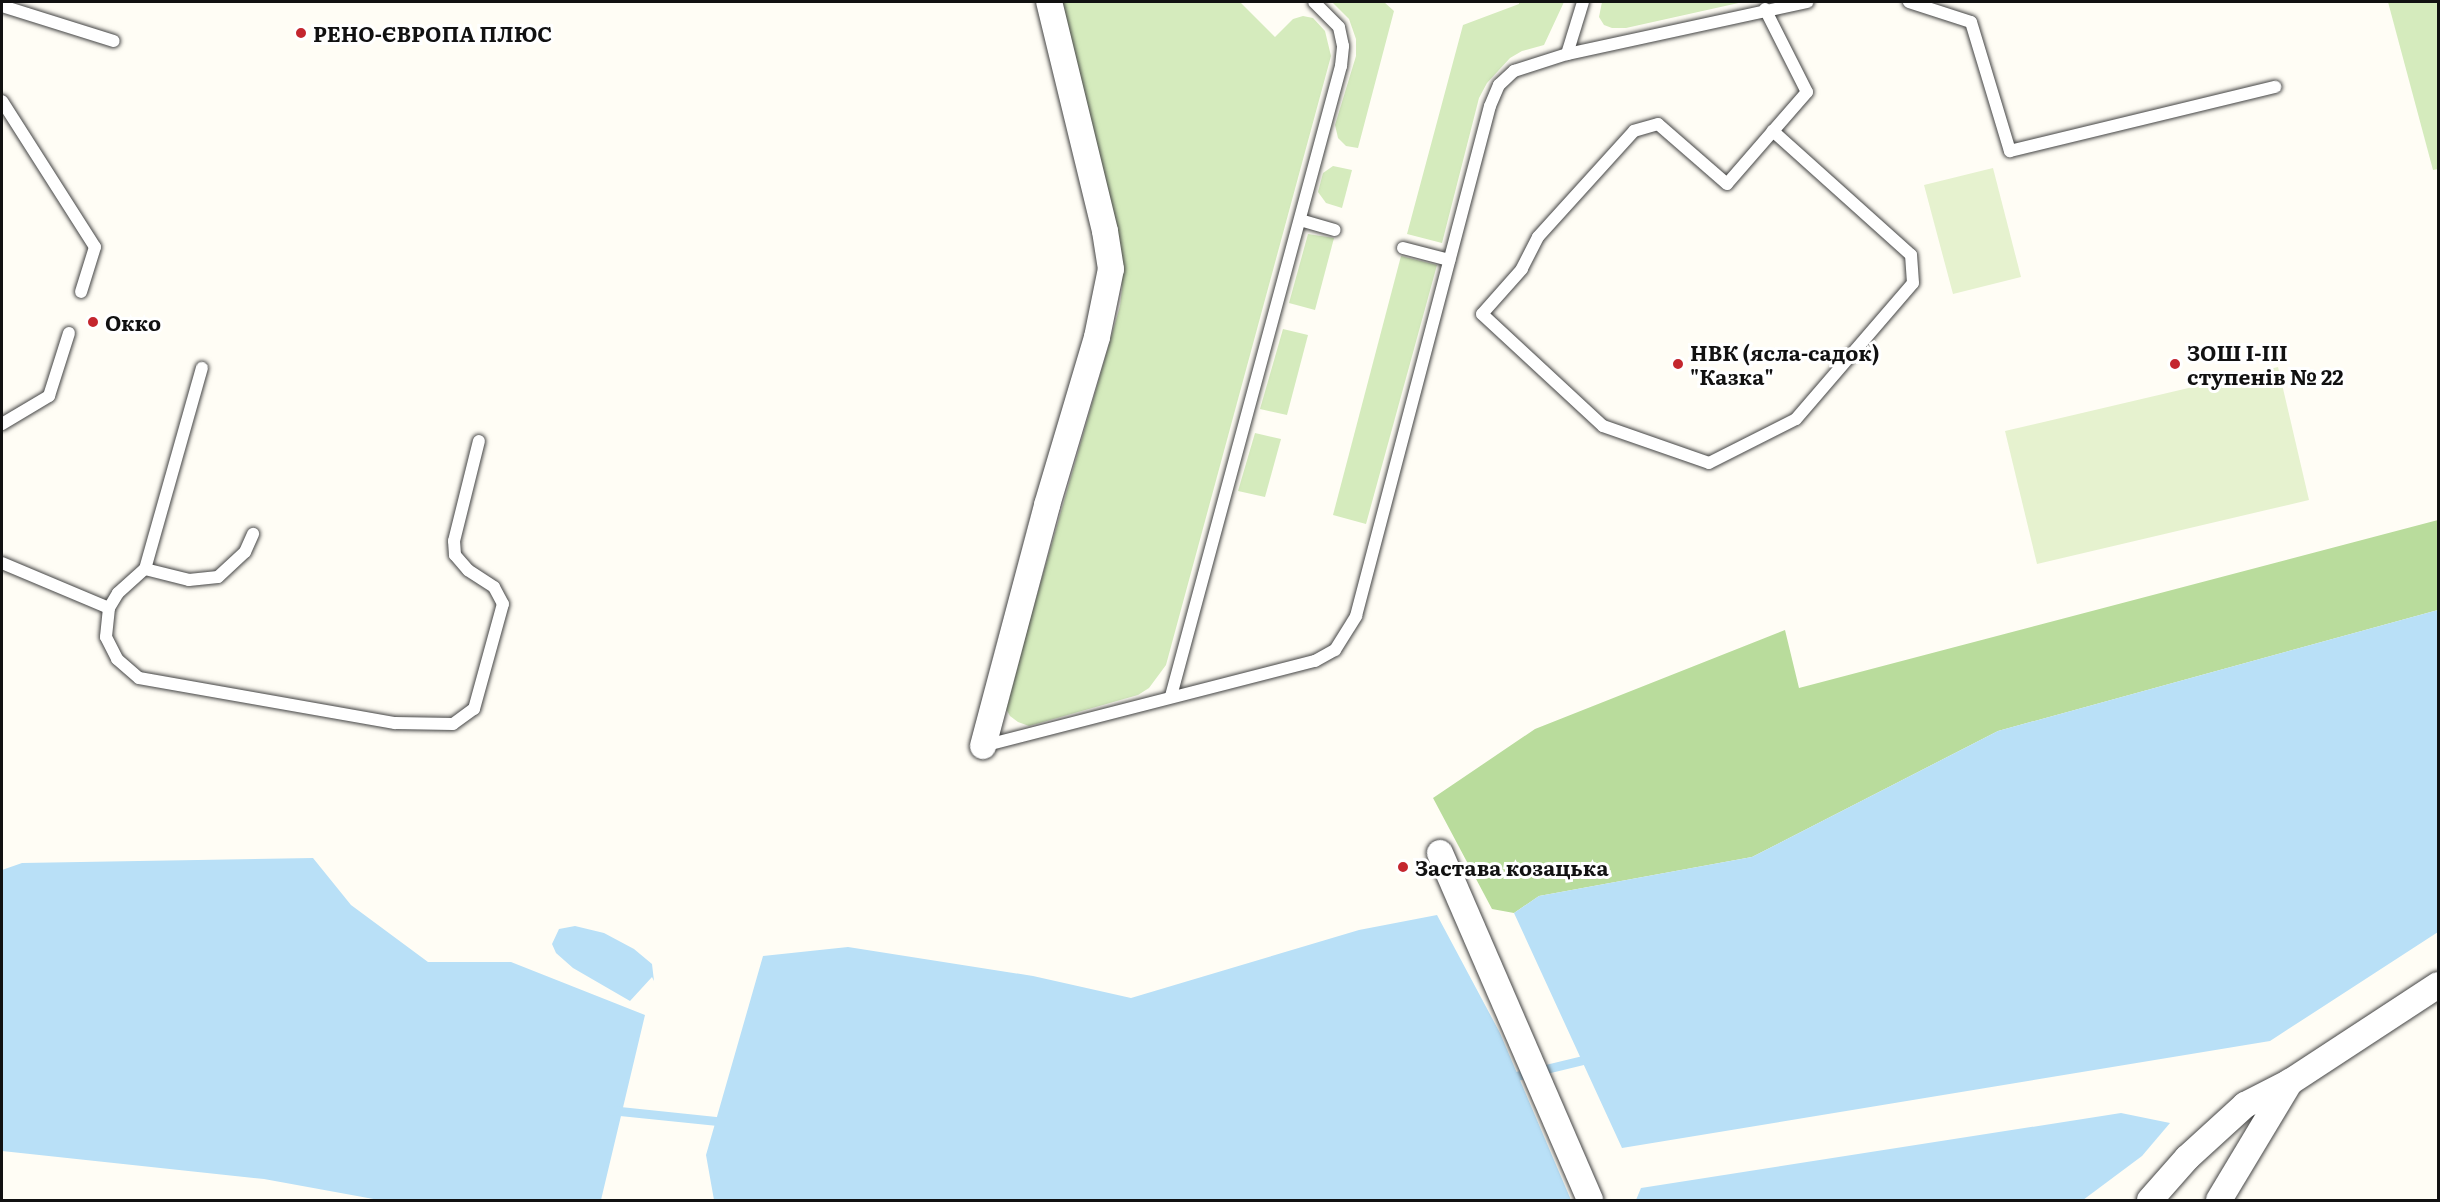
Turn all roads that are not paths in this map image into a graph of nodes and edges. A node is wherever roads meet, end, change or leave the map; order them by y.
1 (1049, 2) edge
2 (1314, 2) edge
3 (1583, 2) edge
4 (1807, 2) edge
5 (1909, 2) edge
6 (2, 6) edge
7 (1774, 6) edge
8 (114, 41) dead end
9 (1567, 54) junction
10 (2275, 87) dead end
11 (2, 100) edge
12 (1773, 131) junction
13 (1300, 220) junction
14 (1335, 230) dead end
15 (1403, 248) dead end
16 (1449, 260) junction
17 (81, 292) dead end
18 (69, 333) dead end
19 (202, 368) dead end
20 (2, 424) edge
21 (479, 441) dead end
22 (254, 534) dead end
23 (2, 563) edge
24 (145, 569) junction
25 (109, 608) junction
26 (1172, 696) junction
27 (983, 746) joint
28 (1440, 853) dead end
29 (2439, 985) edge
30 (2290, 1082) junction
31 (1590, 1200) edge
32 (2150, 1200) edge
33 (2218, 1200) edge

1 - 27 street
2 - 13 lane
3 - 9 lane
4 - 7 lane
5 - 10 lane
6 - 8 lane
7 - 9 lane
7 - 12 lane
9 - 16 lane
11 - 17 lane
12 - 12 lane
13 - 14 lane
13 - 26 lane
15 - 16 lane
16 - 26 lane
18 - 20 lane
19 - 24 lane
21 - 25 lane
22 - 24 lane
23 - 25 lane
24 - 25 lane
26 - 27 lane
28 - 31 street
29 - 30 street
30 - 32 street
30 - 33 street

